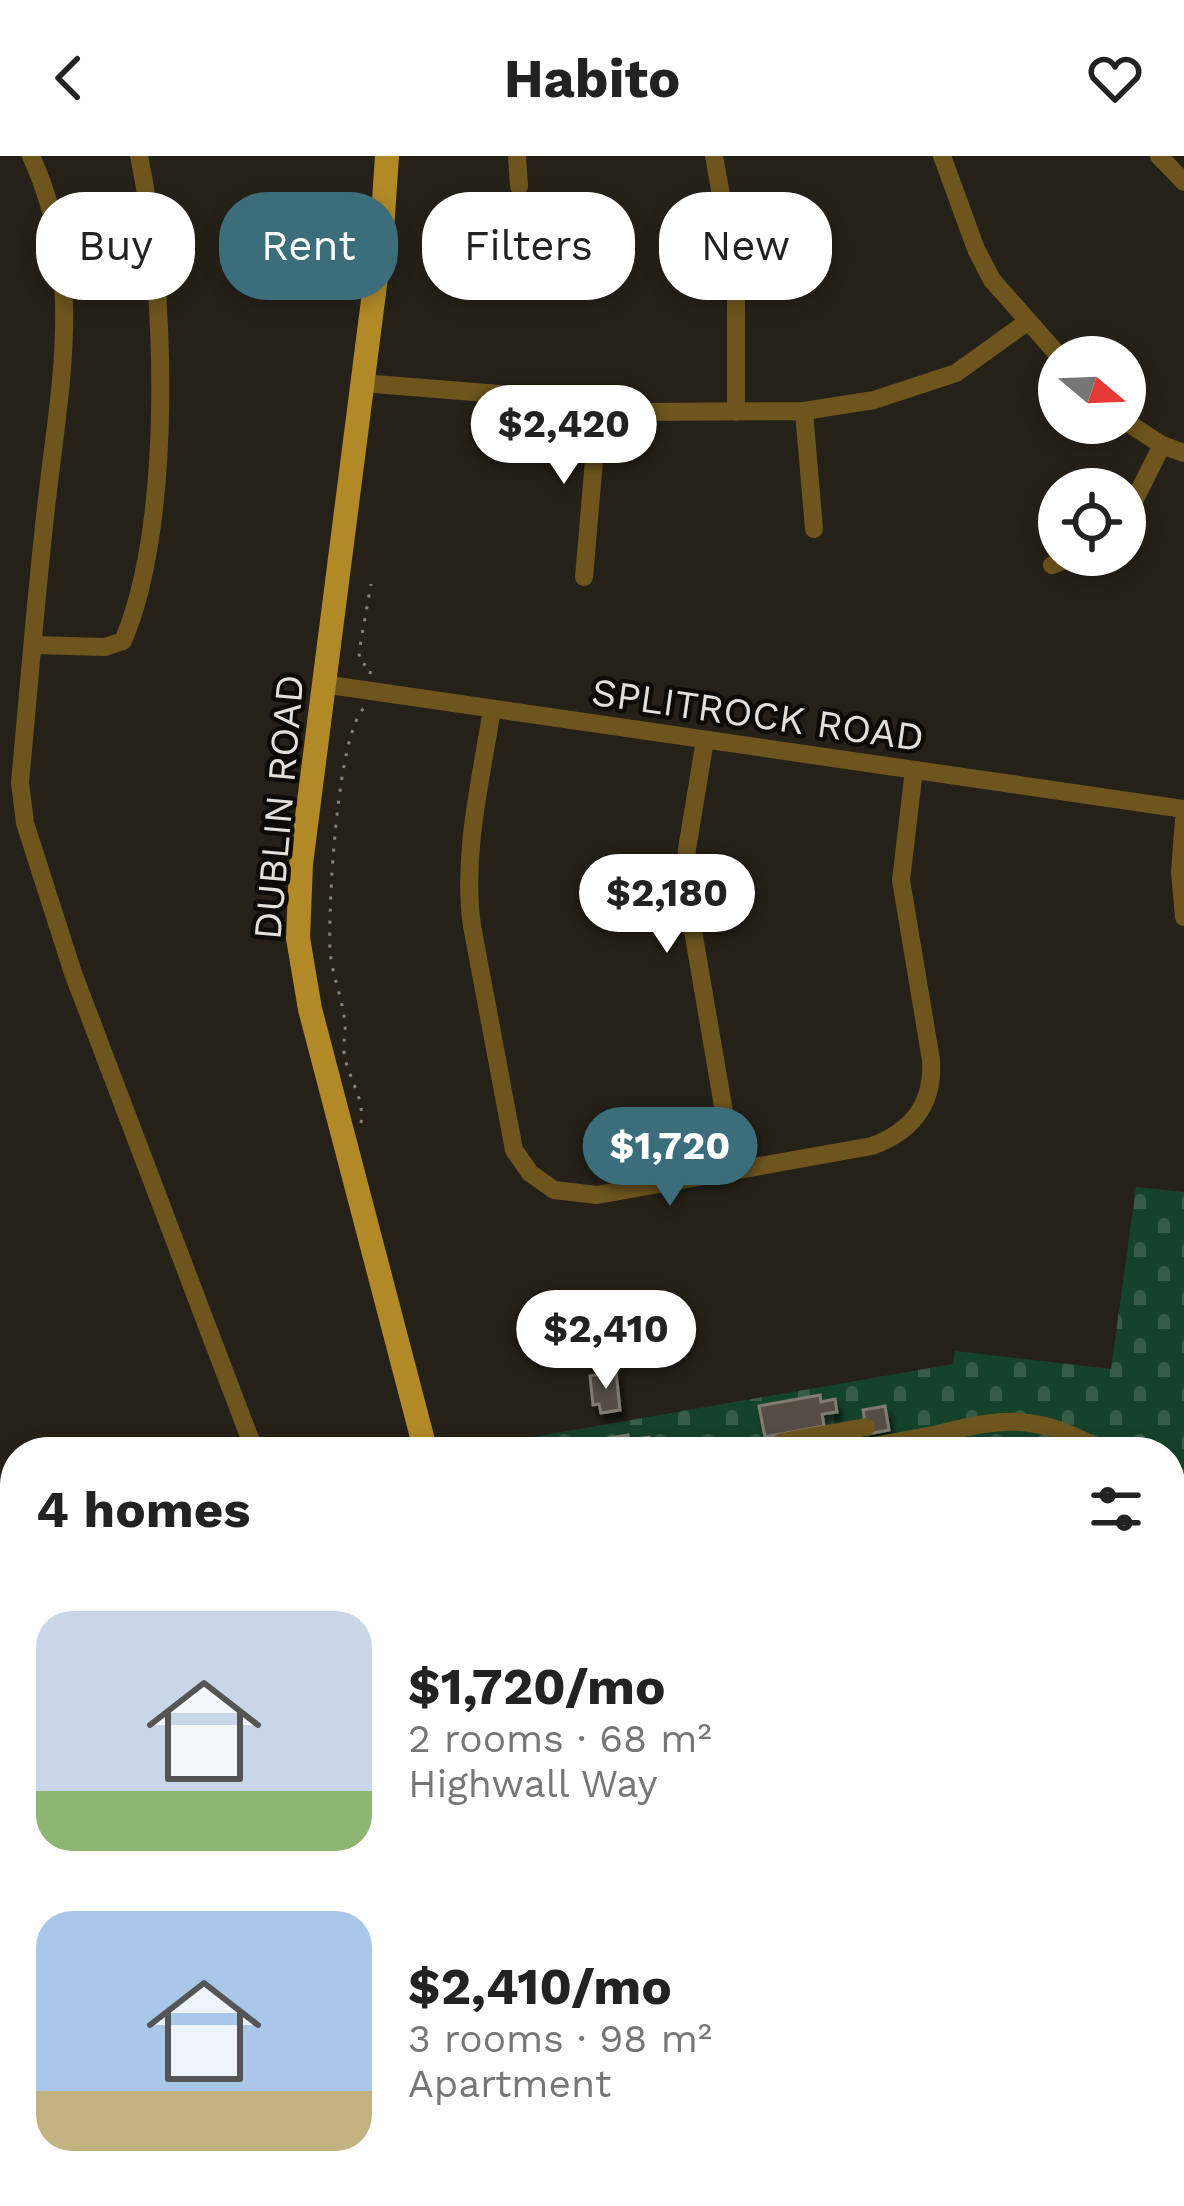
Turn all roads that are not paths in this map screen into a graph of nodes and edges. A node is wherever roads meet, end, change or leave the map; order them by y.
1 (32, 156) edge
2 (139, 156) edge
3 (387, 156) edge
4 (517, 156) edge
5 (714, 156) edge
6 (943, 156) edge
7 (1159, 156) edge
8 (1184, 182) edge
9 (519, 186) dead end
10 (1027, 322) junction
11 (1040, 336) edge
12 (362, 383) junction
13 (599, 402) junction
14 (804, 411) junction
15 (736, 412) junction
16 (1146, 435) edge
17 (1162, 445) junction
18 (1184, 453) edge
19 (1146, 477) edge
20 (814, 529) dead end
21 (584, 577) dead end
22 (33, 645) junction
23 (322, 684) junction
24 (492, 709) junction
25 (705, 740) junction
26 (914, 770) junction
27 (1184, 808) edge
28 (1184, 820) edge
29 (1184, 917) edge
30 (734, 1170) junction
31 (249, 1437) edge
32 (422, 1437) edge
33 (952, 1437) edge
34 (1077, 1437) edge

1 - 22 street
2 - 22 street
3 - 12 main road, DUBLIN ROAD
4 - 9 street
5 - 15 street
6 - 10 street
7 - 8 street
10 - 11 street
10 - 14 street
12 - 13 street
12 - 23 main road, DUBLIN ROAD
13 - 15 street
13 - 21 street
14 - 15 street
14 - 20 street
16 - 17 street
17 - 18 street
17 - 19 street
22 - 31 street
23 - 24 street, SPLITROCK ROAD
23 - 32 main road, DUBLIN ROAD
24 - 25 street, SPLITROCK ROAD
24 - 30 street
25 - 26 street, SPLITROCK ROAD
25 - 30 street
26 - 27 street, SPLITROCK ROAD
26 - 30 street
28 - 29 street
33 - 34 street

